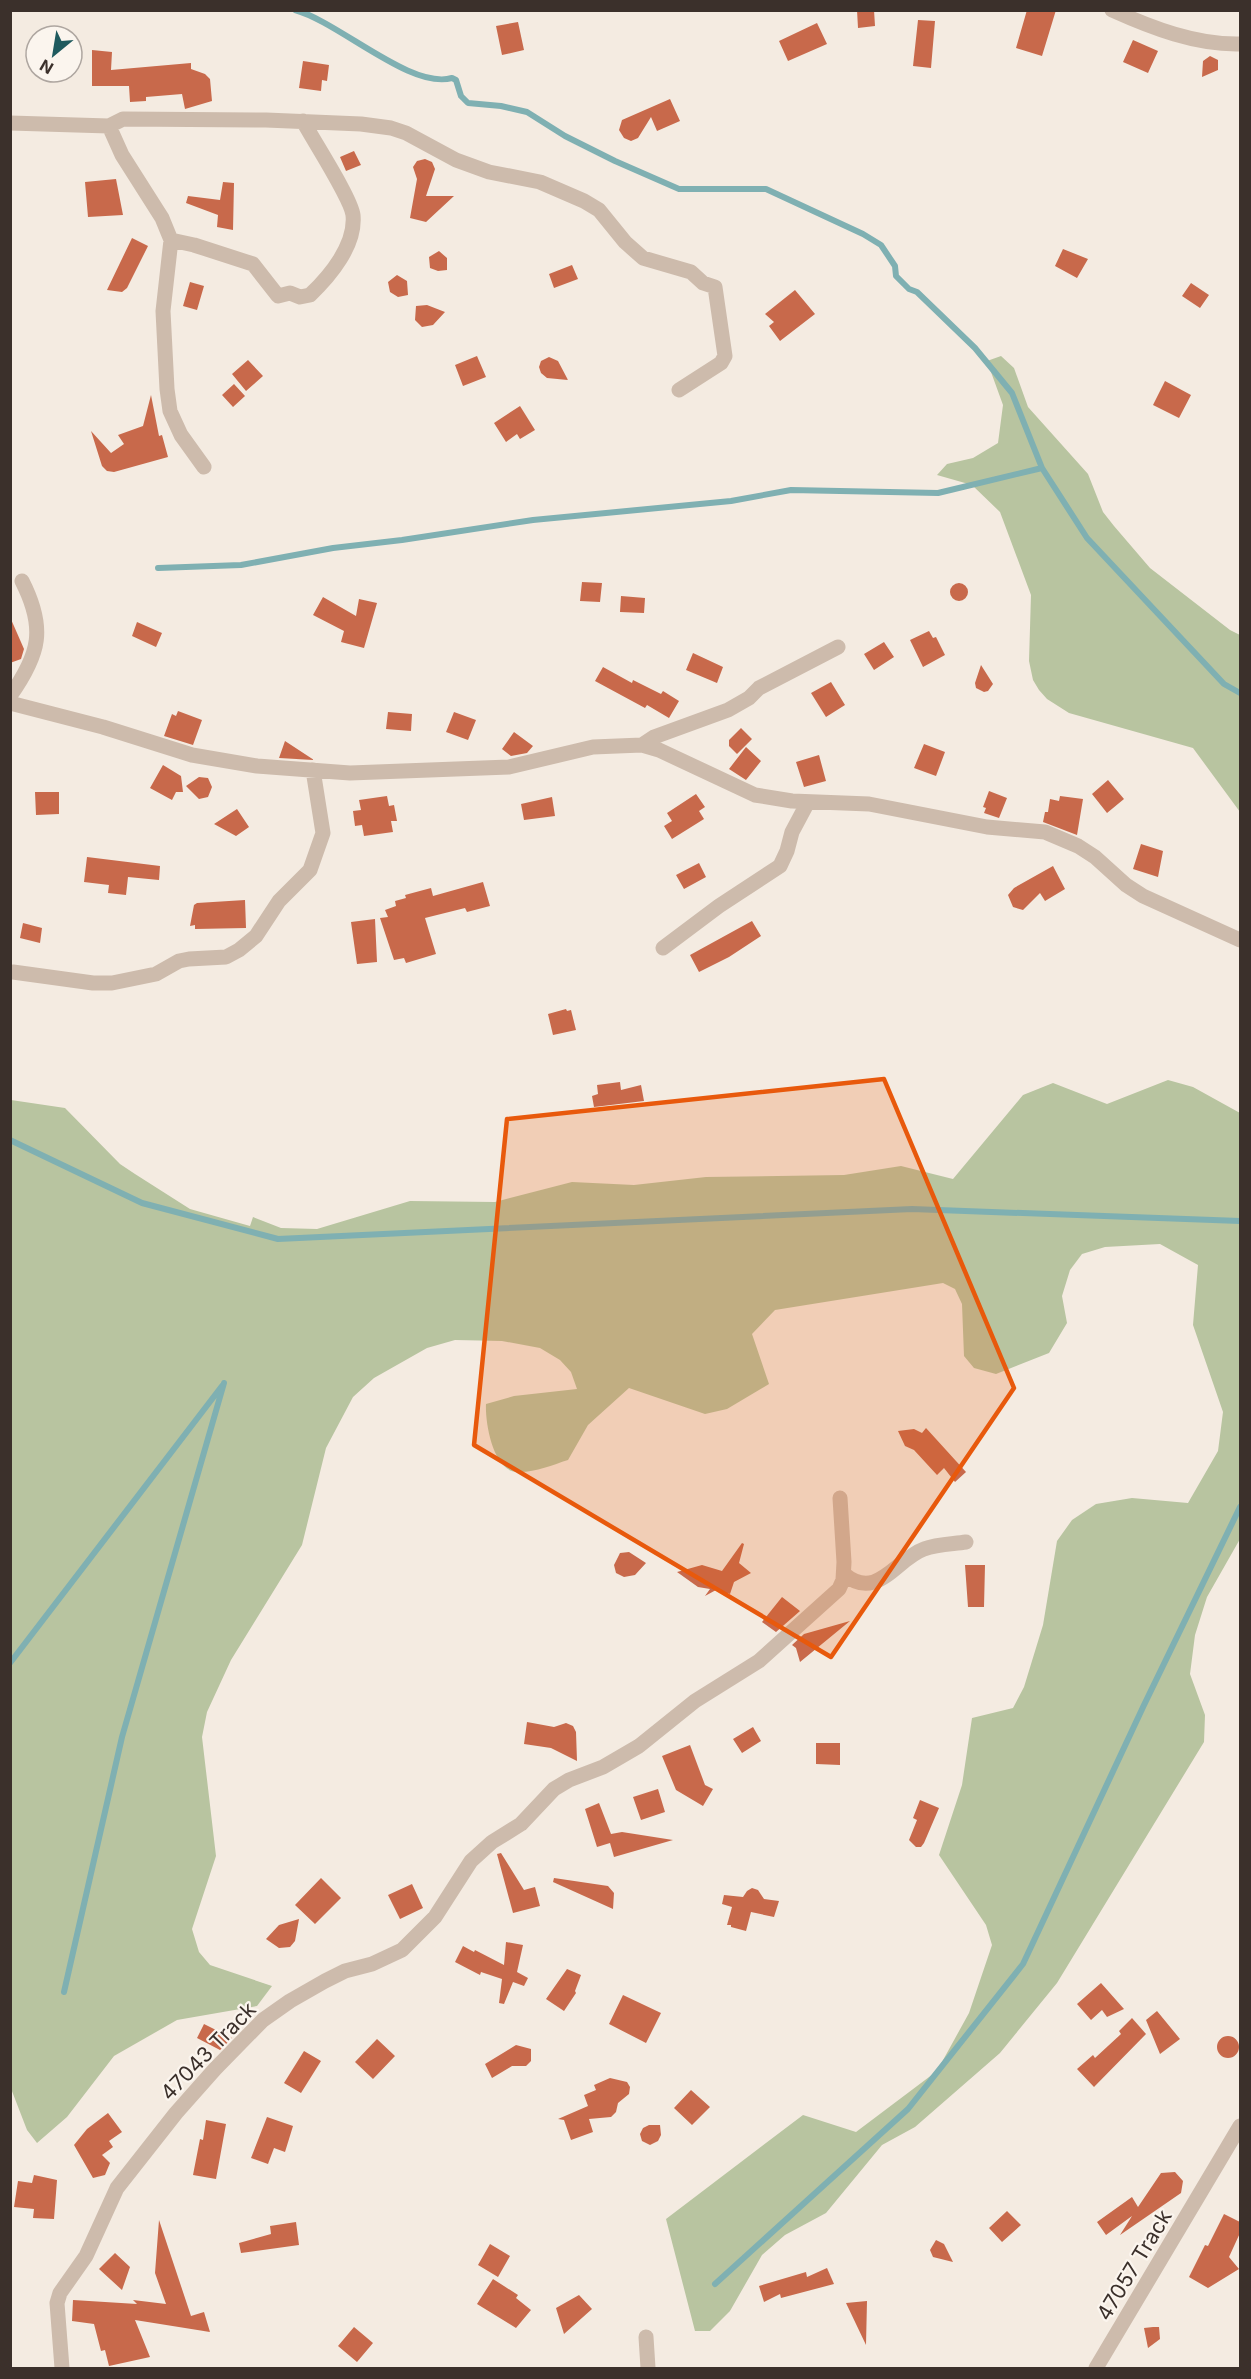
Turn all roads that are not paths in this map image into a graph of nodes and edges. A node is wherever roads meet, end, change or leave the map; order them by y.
1 (1112, 10) edge
2 (1240, 44) edge
3 (303, 121) junction
4 (10, 123) edge
5 (109, 126) junction
6 (171, 240) junction
7 (680, 390) dead end
8 (204, 467) dead end
9 (22, 581) dead end
10 (838, 647) dead end
11 (10, 696) edge
12 (10, 703) edge
13 (642, 745) junction
14 (313, 770) junction
15 (808, 802) junction
16 (1240, 940) edge
17 (663, 948) dead end
18 (13, 972) dead end
19 (840, 1498) dead end
20 (966, 1542) dead end
21 (843, 1574) junction
22 (1240, 2126) edge
23 (646, 2337) dead end
24 (62, 2368) edge
25 (648, 2368) edge
26 (1096, 2368) edge

1 - 2 street
3 - 5 street
3 - 6 street
3 - 7 street
4 - 5 street
5 - 6 street
6 - 8 street
9 - 11 street
10 - 13 street
12 - 14 street
13 - 14 street
13 - 15 street
14 - 18 street
15 - 16 street
15 - 17 street
19 - 21 street
20 - 21 street
21 - 24 street, 47043 Track
22 - 26 street, 47057 Track
23 - 25 street

